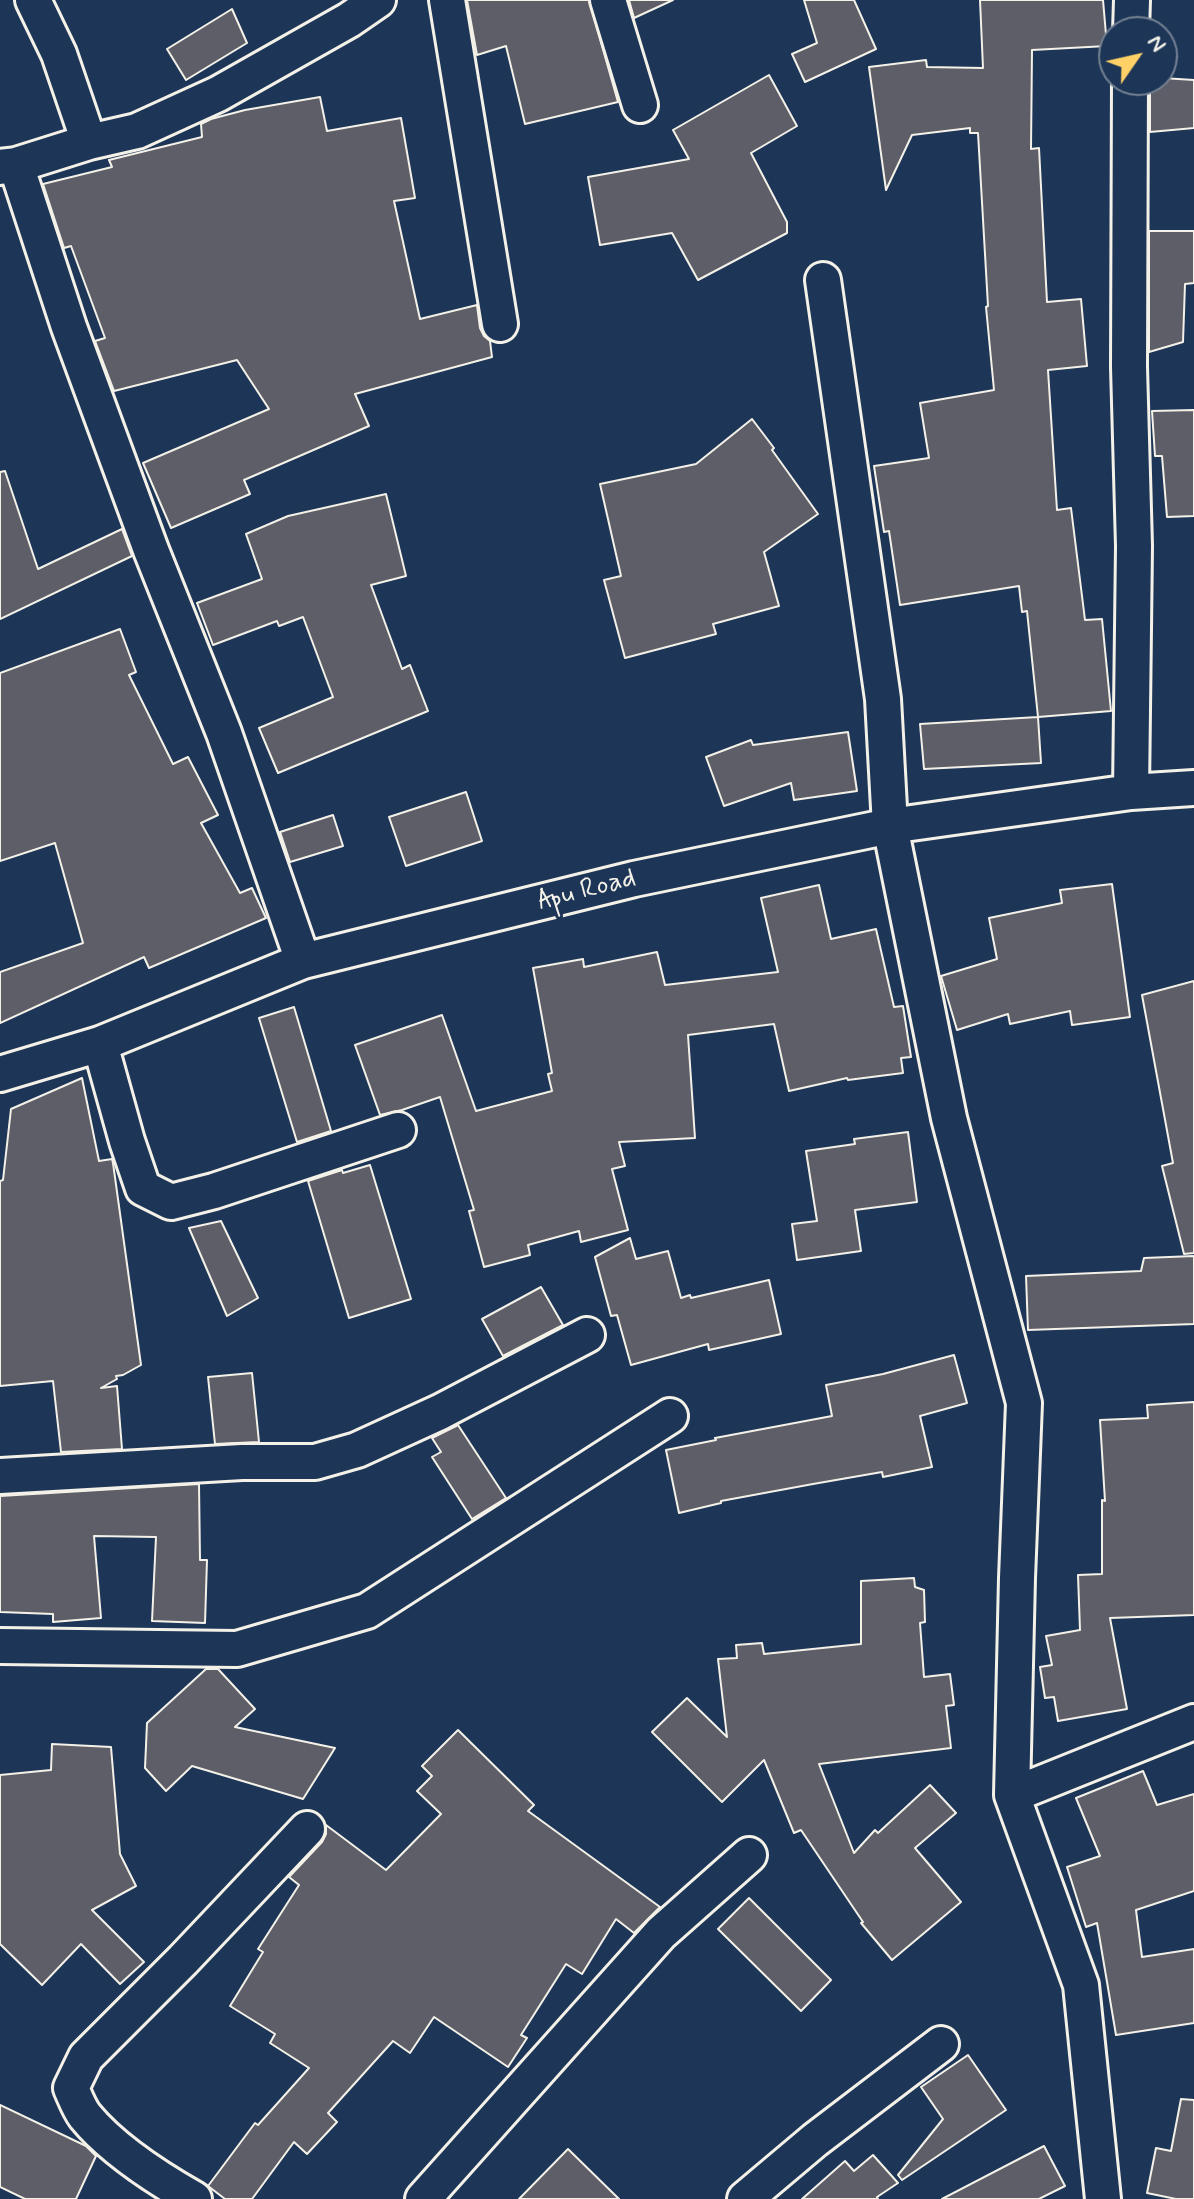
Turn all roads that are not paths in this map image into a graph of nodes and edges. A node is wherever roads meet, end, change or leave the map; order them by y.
1 (33, 0) edge
2 (378, 0) edge
3 (447, 0) edge
4 (608, 0) edge
5 (342, 10) edge
6 (1130, 96) edge
7 (640, 105) dead end
8 (89, 142) junction
9 (8, 166) edge
10 (823, 280) dead end
11 (500, 324) dead end
12 (1194, 788) edge
13 (1131, 792) junction
14 (890, 826) junction
15 (303, 961) junction
16 (100, 1044) junction
17 (0, 1074) edge
18 (398, 1130) dead end
19 (587, 1335) dead end
20 (670, 1416) dead end
21 (0, 1476) edge
22 (0, 1646) edge
23 (1194, 1722) edge
24 (1012, 1795) junction
25 (307, 1829) dead end
26 (749, 1855) dead end
27 (941, 2044) dead end
28 (194, 2199) edge
29 (423, 2199) edge
30 (745, 2199) edge
31 (1103, 2199) edge

1 - 8 street
2 - 5 street
3 - 11 street
4 - 7 street
5 - 8 street
6 - 13 street
8 - 9 street
9 - 15 street
10 - 14 street
12 - 13 street, Apu Road
13 - 14 street, Apu Road
14 - 15 street, Apu Road
14 - 24 street
15 - 16 street, Apu Road
16 - 17 street, Apu Road
16 - 18 street
19 - 21 street
20 - 22 street
23 - 24 street
24 - 31 street
25 - 28 street
26 - 29 street
27 - 30 street

